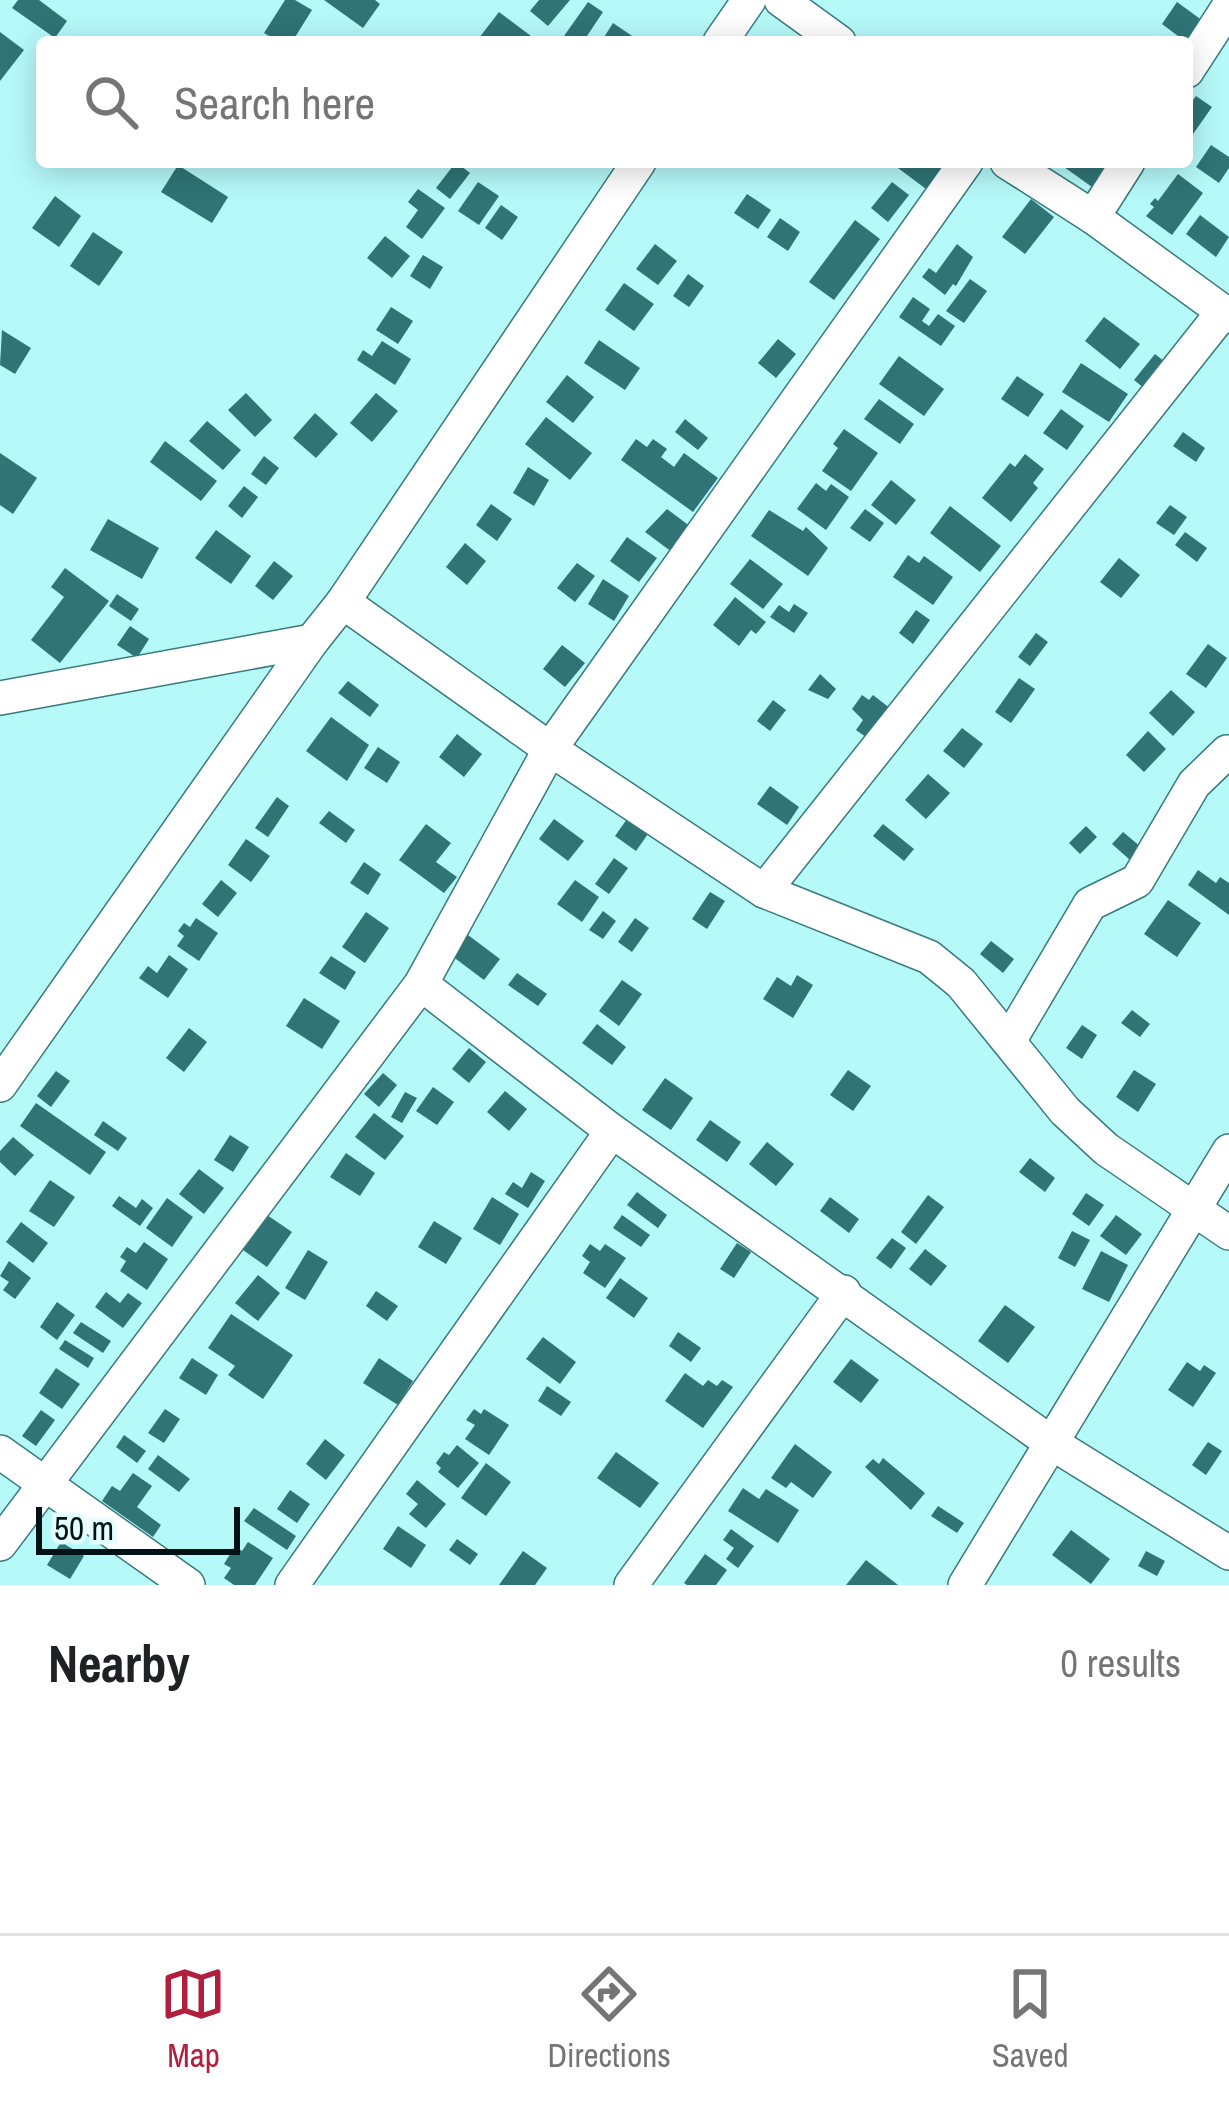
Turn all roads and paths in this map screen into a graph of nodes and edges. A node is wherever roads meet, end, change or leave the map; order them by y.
1 (748, 0) edge
2 (781, 0) edge
3 (1229, 6) edge
4 (724, 36) edge
5 (831, 36) edge
6 (1193, 62) edge
7 (635, 168) edge
8 (962, 168) edge
9 (1016, 168) edge
10 (1125, 168) edge
11 (1093, 217) junction
12 (1226, 314) edge
13 (343, 602) junction
14 (312, 641) junction
15 (0, 698) edge
16 (550, 748) junction
17 (1227, 752) edge
18 (764, 891) junction
19 (421, 984) junction
20 (1010, 1040) junction
21 (0, 1085) edge
22 (612, 1131) junction
23 (1229, 1151) edge
24 (1192, 1208) junction
25 (1229, 1233) edge
26 (844, 1292) junction
27 (1050, 1442) junction
28 (0, 1452) edge
29 (43, 1483) junction
30 (0, 1544) edge
31 (1229, 1553) edge
32 (188, 1585) edge
33 (292, 1585) edge
34 (631, 1585) edge
35 (965, 1585) edge

1 - 4 street
2 - 5 street
3 - 6 street
7 - 13 street
8 - 16 street
9 - 11 street
10 - 11 street
11 - 12 street
12 - 18 street
13 - 14 street
13 - 16 street
14 - 15 street
14 - 21 street
16 - 18 street
16 - 19 street
17 - 20 street
18 - 20 street
19 - 22 street
19 - 29 street
20 - 24 street
22 - 26 street
22 - 33 street
23 - 24 street
24 - 25 street
24 - 27 street
26 - 27 street
26 - 34 street
27 - 31 street
27 - 35 street
28 - 29 street
29 - 30 street
29 - 32 street

